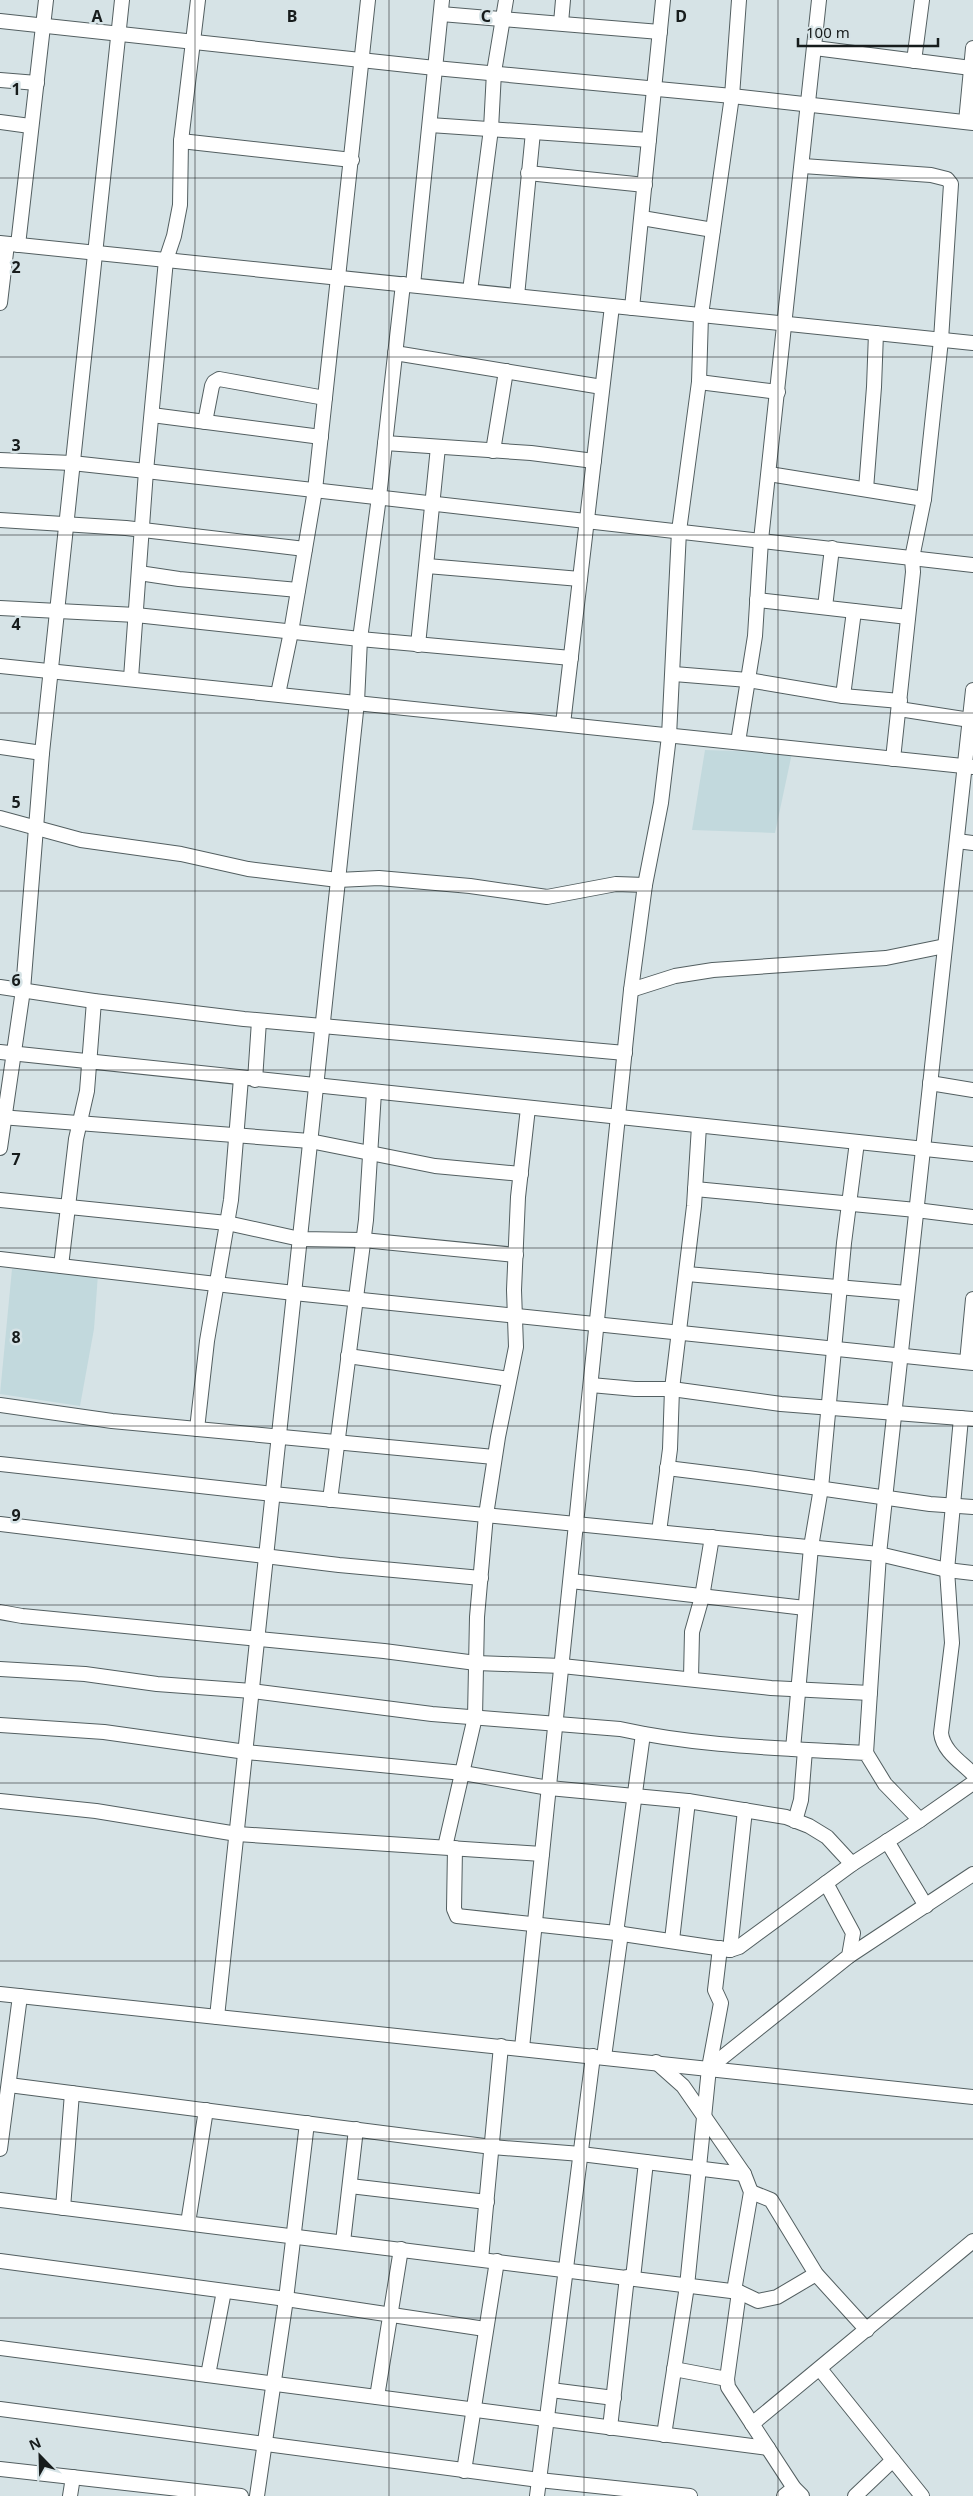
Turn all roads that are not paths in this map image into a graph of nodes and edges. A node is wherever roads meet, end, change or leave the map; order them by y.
1 (46, 0) edge
2 (122, 0) edge
3 (198, 0) edge
4 (368, 0) edge
5 (506, 0) edge
6 (563, 0) edge
7 (663, 0) edge
8 (739, 0) edge
9 (819, 0) edge
10 (922, 0) edge
11 (442, 7) edge
12 (504, 18) junction
13 (0, 21) edge
14 (561, 23) junction
15 (43, 26) junction
16 (660, 32) junction
17 (118, 34) junction
18 (193, 42) junction
19 (815, 48) junction
20 (973, 48) edge
21 (363, 60) junction
22 (914, 61) junction
23 (435, 68) junction
24 (971, 68) junction
25 (494, 72) junction
26 (0, 80) edge
27 (37, 84) junction
28 (654, 89) junction
29 (732, 96) junction
30 (809, 105) junction
31 (0, 122) edge
32 (970, 123) edge
33 (430, 125) junction
34 (30, 126) junction
35 (491, 129) junction
36 (533, 132) junction
37 (181, 140) junction
38 (650, 140) junction
39 (352, 160) junction
40 (803, 166) junction
41 (528, 173) junction
42 (645, 185) junction
43 (642, 218) junction
44 (713, 230) junction
45 (8, 244) edge
46 (94, 253) junction
47 (166, 260) junction
48 (340, 278) junction
49 (408, 285) junction
50 (470, 291) junction
51 (517, 296) junction
52 (0, 303) edge
53 (612, 306) junction
54 (632, 308) junction
55 (701, 315) junction
56 (786, 324) junction
57 (876, 333) junction
58 (941, 340) junction
59 (973, 343) edge
60 (395, 353) junction
61 (506, 371) junction
62 (699, 382) junction
63 (602, 387) junction
64 (778, 392) junction
65 (326, 398) junction
66 (152, 415) junction
67 (205, 422) junction
68 (321, 437) junction
69 (385, 443) junction
70 (438, 447) junction
71 (493, 450) junction
72 (0, 460) edge
73 (594, 461) junction
74 (72, 463) junction
75 (146, 471) junction
76 (769, 474) junction
77 (866, 489) junction
78 (315, 490) junction
79 (379, 497) junction
80 (924, 498) junction
81 (432, 503) junction
82 (0, 520) edge
83 (587, 521) junction
84 (66, 524) junction
85 (142, 530) junction
86 (679, 531) junction
87 (761, 540) junction
88 (832, 548) junction
89 (305, 549) junction
90 (912, 558) junction
91 (973, 564) edge
92 (427, 566) junction
93 (139, 573) junction
94 (580, 579) junction
95 (298, 590) junction
96 (757, 600) junction
97 (825, 607) junction
98 (0, 608) edge
99 (854, 610) junction
100 (57, 611) junction
101 (136, 615) junction
102 (908, 616) junction
103 (291, 632) junction
104 (360, 639) junction
105 (418, 645) junction
106 (571, 658) junction
107 (0, 666) edge
108 (50, 670) junction
109 (674, 674) junction
110 (131, 678) junction
111 (748, 680) junction
112 (973, 690) edge
113 (278, 694) junction
114 (843, 696) junction
115 (357, 702) junction
116 (899, 705) junction
117 (970, 720) junction
118 (563, 724) junction
119 (669, 736) junction
120 (738, 742) junction
121 (0, 747) edge
122 (42, 753) junction
123 (893, 758) junction
124 (969, 766) edge
125 (0, 818) edge
126 (37, 827) junction
127 (957, 841) junction
128 (973, 843) edge
129 (338, 880) junction
130 (645, 884) junction
131 (945, 946) junction
132 (0, 987) edge
133 (23, 990) junction
134 (632, 990) junction
135 (94, 1002) junction
136 (259, 1021) junction
137 (323, 1026) junction
138 (0, 1052) edge
139 (625, 1053) junction
140 (14, 1054) junction
141 (90, 1063) junction
142 (248, 1079) junction
143 (930, 1083) junction
144 (316, 1086) junction
145 (973, 1090) edge
146 (374, 1092) junction
147 (528, 1108) junction
148 (2, 1117) edge
149 (618, 1117) junction
150 (80, 1123) junction
151 (699, 1126) junction
152 (235, 1136) junction
153 (310, 1141) junction
154 (857, 1142) junction
155 (0, 1148) edge
156 (923, 1149) junction
157 (370, 1153) junction
158 (973, 1154) edge
159 (521, 1174) junction
160 (695, 1189) junction
161 (0, 1200) edge
162 (849, 1205) junction
163 (68, 1206) junction
164 (916, 1210) junction
165 (973, 1217) edge
166 (227, 1223) junction
167 (300, 1239) junction
168 (363, 1240) junction
169 (516, 1254) junction
170 (0, 1259) edge
171 (61, 1266) junction
172 (686, 1274) junction
173 (216, 1284) junction
174 (840, 1288) junction
175 (294, 1293) junction
176 (907, 1293) junction
177 (356, 1299) junction
178 (973, 1299) edge
179 (515, 1316) junction
180 (597, 1323) junction
181 (678, 1332) junction
182 (835, 1348) junction
183 (900, 1355) junction
184 (348, 1356) junction
185 (970, 1362) edge
186 (509, 1379) junction
187 (591, 1385) junction
188 (672, 1389) junction
189 (0, 1405) edge
190 (828, 1407) junction
191 (894, 1412) junction
192 (967, 1418) edge
193 (196, 1429) junction
194 (279, 1436) junction
195 (337, 1442) junction
196 (494, 1457) junction
197 (0, 1464) edge
198 (667, 1468) junction
199 (821, 1488) junction
200 (273, 1494) junction
201 (885, 1497) junction
202 (330, 1500) junction
203 (954, 1506) junction
204 (973, 1507) edge
205 (486, 1515) junction
206 (577, 1523) junction
207 (0, 1524) edge
208 (659, 1532) junction
209 (712, 1537) junction
210 (811, 1547) junction
211 (878, 1554) junction
212 (266, 1556) junction
213 (947, 1570) junction
214 (973, 1572) edge
215 (480, 1578) junction
216 (571, 1581) junction
217 (702, 1597) junction
218 (805, 1608) junction
219 (0, 1612) edge
220 (257, 1640) junction
221 (476, 1663) junction
222 (562, 1666) junction
223 (0, 1669) edge
224 (691, 1678) junction
225 (799, 1689) junction
226 (252, 1690) junction
227 (870, 1693) junction
228 (475, 1718) junction
229 (556, 1724) junction
230 (0, 1725) edge
231 (643, 1734) junction
232 (799, 1749) junction
233 (246, 1752) junction
234 (866, 1753) junction
235 (463, 1773) junction
236 (973, 1774) edge
237 (973, 1783) edge
238 (549, 1788) junction
239 (634, 1797) junction
240 (688, 1801) junction
241 (0, 1802) edge
242 (745, 1810) junction
243 (920, 1820) junction
244 (795, 1821) junction
245 (237, 1834) junction
246 (888, 1841) junction
247 (450, 1848) junction
248 (542, 1854) junction
249 (852, 1864) junction
250 (973, 1874) edge
251 (826, 1883) junction
252 (926, 1906) junction
253 (535, 1924) junction
254 (618, 1933) junction
255 (672, 1940) junction
256 (725, 1949) junction
257 (849, 1956) junction
258 (0, 1994) edge
259 (20, 1996) junction
260 (217, 2017) junction
261 (501, 2046) junction
262 (522, 2048) junction
263 (6, 2054) edge
264 (598, 2056) junction
265 (656, 2062) junction
266 (709, 2068) junction
267 (9, 2085) junction
268 (72, 2093) junction
269 (973, 2097) edge
270 (206, 2110) junction
271 (704, 2118) junction
272 (307, 2123) junction
273 (356, 2129) junction
274 (492, 2147) junction
275 (0, 2150) edge
276 (582, 2154) junction
277 (646, 2162) junction
278 (699, 2168) junction
279 (744, 2174) junction
280 (350, 2186) junction
281 (752, 2192) junction
282 (0, 2200) edge
283 (487, 2202) junction
284 (63, 2208) junction
285 (188, 2223) junction
286 (293, 2236) junction
287 (973, 2241) edge
288 (343, 2242) junction
289 (401, 2250) junction
290 (481, 2259) junction
291 (0, 2261) edge
292 (497, 2261) junction
293 (566, 2270) junction
294 (816, 2274) junction
295 (630, 2278) junction
296 (686, 2286) junction
297 (224, 2290) junction
298 (736, 2292) junction
299 (286, 2299) junction
300 (390, 2314) junction
301 (485, 2329) junction
302 (867, 2330) junction
303 (0, 2348) edge
304 (674, 2369) junction
305 (820, 2369) junction
306 (208, 2375) junction
307 (727, 2379) junction
308 (274, 2384) junction
309 (551, 2390) junction
310 (377, 2398) junction
311 (614, 2398) junction
312 (0, 2409) edge
313 (473, 2410) junction
314 (547, 2420) junction
315 (752, 2424) junction
316 (610, 2428) junction
317 (664, 2435) junction
318 (266, 2445) junction
319 (768, 2448) junction
320 (893, 2460) junction
321 (0, 2469) edge
322 (464, 2470) junction
323 (73, 2477) junction
324 (539, 2480) junction
325 (794, 2493) edge
326 (70, 2496) edge
327 (241, 2496) edge
328 (257, 2496) edge
329 (537, 2496) edge
330 (690, 2496) edge
331 (854, 2496) edge
332 (922, 2496) edge

1 - 15 street
2 - 17 street
3 - 18 street
4 - 21 street
5 - 12 street
6 - 14 street
7 - 16 street
8 - 29 street
9 - 19 street
10 - 22 street
11 - 12 street
11 - 23 street
12 - 14 street
12 - 25 street
13 - 15 street
14 - 16 street
15 - 17 street
15 - 27 street
16 - 28 street
17 - 18 street
17 - 46 street
18 - 21 street
18 - 37 street
19 - 22 street
19 - 30 street
20 - 24 street
21 - 23 street
21 - 39 street
22 - 24 street
23 - 25 street
23 - 33 street
24 - 32 street
25 - 28 street
25 - 35 street
26 - 27 street
27 - 34 street
28 - 29 street
28 - 38 street
29 - 30 street
29 - 44 street
30 - 32 street
30 - 40 street
31 - 34 street
33 - 35 street
33 - 49 street
34 - 45 street
35 - 36 street
35 - 50 street
36 - 38 street
36 - 41 street
37 - 39 street
37 - 47 street
38 - 42 street
39 - 48 street
40 - 56 street
40 - 58 street
41 - 42 street
41 - 51 street
42 - 43 street
43 - 44 street
43 - 54 street
44 - 55 street
45 - 46 street
45 - 52 street
46 - 47 street
46 - 74 street
47 - 48 street
47 - 66 street
48 - 49 street
48 - 65 street
49 - 50 street
49 - 60 street
50 - 51 street
51 - 53 street
53 - 54 street
53 - 63 street
54 - 55 street
55 - 56 street
55 - 62 street
56 - 57 street
56 - 64 street
57 - 58 street
57 - 77 street
58 - 59 street
58 - 80 street
60 - 61 street
60 - 69 street
61 - 63 street
61 - 71 street
62 - 64 street
62 - 86 street
63 - 73 street
64 - 76 street
65 - 67 street
65 - 68 street
66 - 67 street
66 - 75 street
67 - 68 street
68 - 78 street
69 - 70 street
69 - 79 street
70 - 71 street
70 - 81 street
71 - 73 street
72 - 74 street
73 - 83 street
74 - 75 street
74 - 84 street
75 - 78 street
75 - 85 street
76 - 77 street
76 - 87 street
77 - 80 street
78 - 79 street
78 - 89 street
79 - 81 street
79 - 104 street
80 - 90 street
81 - 83 street
81 - 92 street
82 - 84 street
83 - 86 street
83 - 94 street
84 - 85 street
84 - 100 street
85 - 89 street
85 - 93 street
86 - 87 street
86 - 109 street
87 - 88 street
87 - 96 street
88 - 90 street
88 - 97 street
89 - 95 street
90 - 91 street
90 - 102 street
92 - 94 street
92 - 105 street
93 - 95 street
93 - 101 street
94 - 106 street
95 - 103 street
96 - 97 street
96 - 111 street
97 - 99 street
98 - 100 street
99 - 102 street
99 - 114 street
100 - 101 street
100 - 108 street
101 - 103 street
101 - 110 street
102 - 116 street
103 - 104 street
103 - 113 street
104 - 105 street
104 - 115 street
105 - 106 street
106 - 118 street
107 - 108 street
108 - 110 street
108 - 122 street
109 - 111 street
109 - 119 street
110 - 113 street
111 - 114 street
111 - 120 street
112 - 117 street
113 - 115 street
114 - 116 street
115 - 118 street
115 - 129 street
116 - 117 street
116 - 123 street
117 - 124 street
118 - 119 street
119 - 120 street
119 - 130 street
120 - 123 street
121 - 122 street
122 - 126 street
123 - 124 street
124 - 127 street
125 - 126 street
126 - 129 street
126 - 133 street
127 - 128 street
127 - 131 street
129 - 130 street
129 - 137 street
130 - 134 street
131 - 134 street
131 - 143 street
132 - 133 street
133 - 135 street
133 - 140 street
134 - 139 street
135 - 136 street
135 - 141 street
136 - 137 street
136 - 142 street
137 - 139 street
137 - 144 street
138 - 140 street
139 - 149 street
140 - 141 street
140 - 148 street
141 - 142 street
141 - 150 street
142 - 144 street
142 - 152 street
143 - 145 street
143 - 156 street
144 - 146 street
144 - 153 street
146 - 147 street
146 - 157 street
147 - 149 street
147 - 159 street
148 - 150 street
148 - 155 street
149 - 151 street
149 - 180 street
150 - 152 street
150 - 163 street
151 - 154 street
151 - 160 street
152 - 153 street
152 - 166 street
153 - 157 street
153 - 167 street
154 - 156 street
154 - 162 street
156 - 158 street
156 - 164 street
157 - 159 street
157 - 168 street
159 - 169 street
160 - 162 street
160 - 172 street
161 - 163 street
162 - 164 street
162 - 174 street
163 - 166 street
163 - 171 street
164 - 165 street
164 - 176 street
166 - 167 street
166 - 173 street
167 - 168 street
167 - 175 street
168 - 169 street
168 - 177 street
169 - 179 street
170 - 171 street
171 - 173 street
172 - 174 street
172 - 181 street
173 - 175 street
173 - 193 street
174 - 176 street
174 - 182 street
175 - 177 street
175 - 194 street
176 - 183 street
177 - 179 street
177 - 184 street
178 - 185 street
179 - 180 street
179 - 186 street
180 - 181 street
180 - 187 street
181 - 182 street
181 - 188 street
182 - 183 street
182 - 190 street
183 - 185 street
183 - 191 street
184 - 186 street
184 - 195 street
186 - 196 street
187 - 188 street
187 - 206 street
188 - 190 street
188 - 198 street
189 - 193 street
190 - 191 street
190 - 199 street
191 - 192 street
191 - 201 street
192 - 203 street
193 - 194 street
194 - 195 street
194 - 200 street
195 - 196 street
195 - 202 street
196 - 205 street
197 - 200 street
198 - 199 street
198 - 208 street
199 - 201 street
199 - 210 street
200 - 202 street
200 - 212 street
201 - 203 street
201 - 211 street
202 - 205 street
203 - 204 street
203 - 213 street
205 - 206 street
205 - 215 street
206 - 208 street
206 - 216 street
207 - 212 street
208 - 209 street
209 - 210 street
209 - 217 street
210 - 211 street
210 - 218 street
211 - 213 street
211 - 227 street
212 - 215 street
212 - 220 street
213 - 214 street
213 - 236 street
215 - 221 street
216 - 217 street
216 - 222 street
217 - 218 street
217 - 224 street
218 - 225 street
219 - 220 street
220 - 221 street
220 - 226 street
221 - 222 street
221 - 228 street
222 - 224 street
222 - 229 street
223 - 226 street
224 - 225 street
225 - 227 street
225 - 232 street
226 - 228 street
226 - 233 street
227 - 234 street
228 - 229 street
228 - 235 street
229 - 231 street
229 - 238 street
230 - 233 street
231 - 232 street
231 - 239 street
232 - 234 street
232 - 244 street
233 - 235 street
233 - 245 street
234 - 243 street
235 - 238 street
235 - 247 street
237 - 243 street
238 - 239 street
238 - 248 street
239 - 240 street
239 - 254 street
240 - 242 street
240 - 255 street
241 - 245 street
242 - 244 street
242 - 256 street
243 - 246 street
244 - 249 street
245 - 247 street
245 - 260 street
246 - 249 street
246 - 252 street
247 - 248 street
247 - 253 street
248 - 253 street
249 - 251 street
250 - 252 street
251 - 256 street
251 - 257 street
252 - 257 street
253 - 254 street
253 - 262 street
254 - 255 street
254 - 264 street
255 - 256 street
256 - 266 street
257 - 266 street
258 - 259 street
259 - 260 street
259 - 263 street
260 - 261 street
261 - 262 street
261 - 274 street
262 - 264 street
263 - 267 street
264 - 265 street
264 - 276 street
265 - 266 street
265 - 271 street
266 - 269 street
266 - 271 street
267 - 268 street
267 - 275 street
268 - 270 street
268 - 284 street
270 - 272 street
270 - 285 street
271 - 278 street
271 - 279 street
272 - 273 street
272 - 286 street
273 - 274 street
273 - 280 street
274 - 276 street
274 - 283 street
276 - 277 street
276 - 293 street
277 - 278 street
277 - 295 street
278 - 279 street
278 - 296 street
279 - 281 street
280 - 283 street
280 - 288 street
281 - 294 street
281 - 298 street
282 - 284 street
283 - 290 street
284 - 285 street
285 - 286 street
286 - 288 street
286 - 299 street
287 - 302 street
288 - 289 street
289 - 290 street
289 - 300 street
290 - 292 street
291 - 297 street
292 - 293 street
292 - 301 street
293 - 295 street
293 - 309 street
294 - 298 street
294 - 302 street
295 - 296 street
295 - 311 street
296 - 298 street
296 - 304 street
297 - 299 street
297 - 306 street
298 - 307 street
299 - 300 street
299 - 308 street
300 - 301 street
300 - 310 street
301 - 313 street
302 - 305 street
303 - 306 street
304 - 307 street
304 - 317 street
305 - 315 street
305 - 320 street
306 - 308 street
307 - 315 street
308 - 310 street
308 - 318 street
309 - 311 street
309 - 314 street
310 - 313 street
311 - 316 street
312 - 318 street
313 - 314 street
313 - 322 street
314 - 316 street
314 - 324 street
315 - 319 street
316 - 317 street
317 - 319 street
318 - 322 street
318 - 328 street
319 - 325 street
320 - 331 street
320 - 332 street
321 - 323 street
322 - 324 street
323 - 326 street
323 - 327 street
324 - 329 street
324 - 330 street

